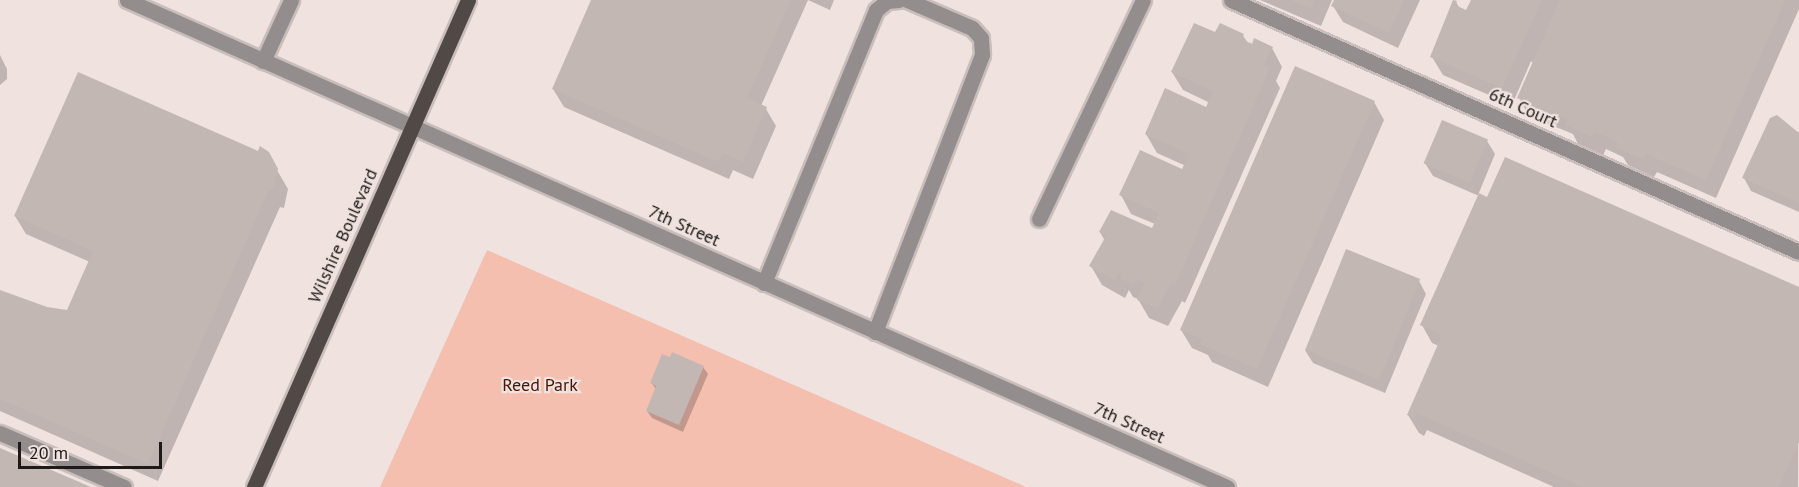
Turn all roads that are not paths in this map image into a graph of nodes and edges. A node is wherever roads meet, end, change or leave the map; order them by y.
1 (127, 0) edge
2 (291, 0) edge
3 (468, 0) edge
4 (899, 0) edge
5 (907, 0) edge
6 (1143, 0) edge
7 (1231, 0) edge
8 (263, 61) junction
9 (412, 127) junction
10 (1040, 219) dead end
11 (1799, 252) edge
12 (764, 283) junction
13 (875, 332) junction
14 (0, 433) edge
15 (124, 487) edge
16 (254, 487) edge
17 (1227, 487) edge

1 - 8 street, 7th Street
2 - 8 street
3 - 9 main road, Wilshire Boulevard
4 - 12 street
5 - 13 street
6 - 10 street
7 - 11 street, 6th Court
8 - 9 street, 7th Street
9 - 12 street, 7th Street
9 - 16 main road, Wilshire Boulevard
12 - 13 street, 7th Street
13 - 17 street, 7th Street
14 - 15 street

